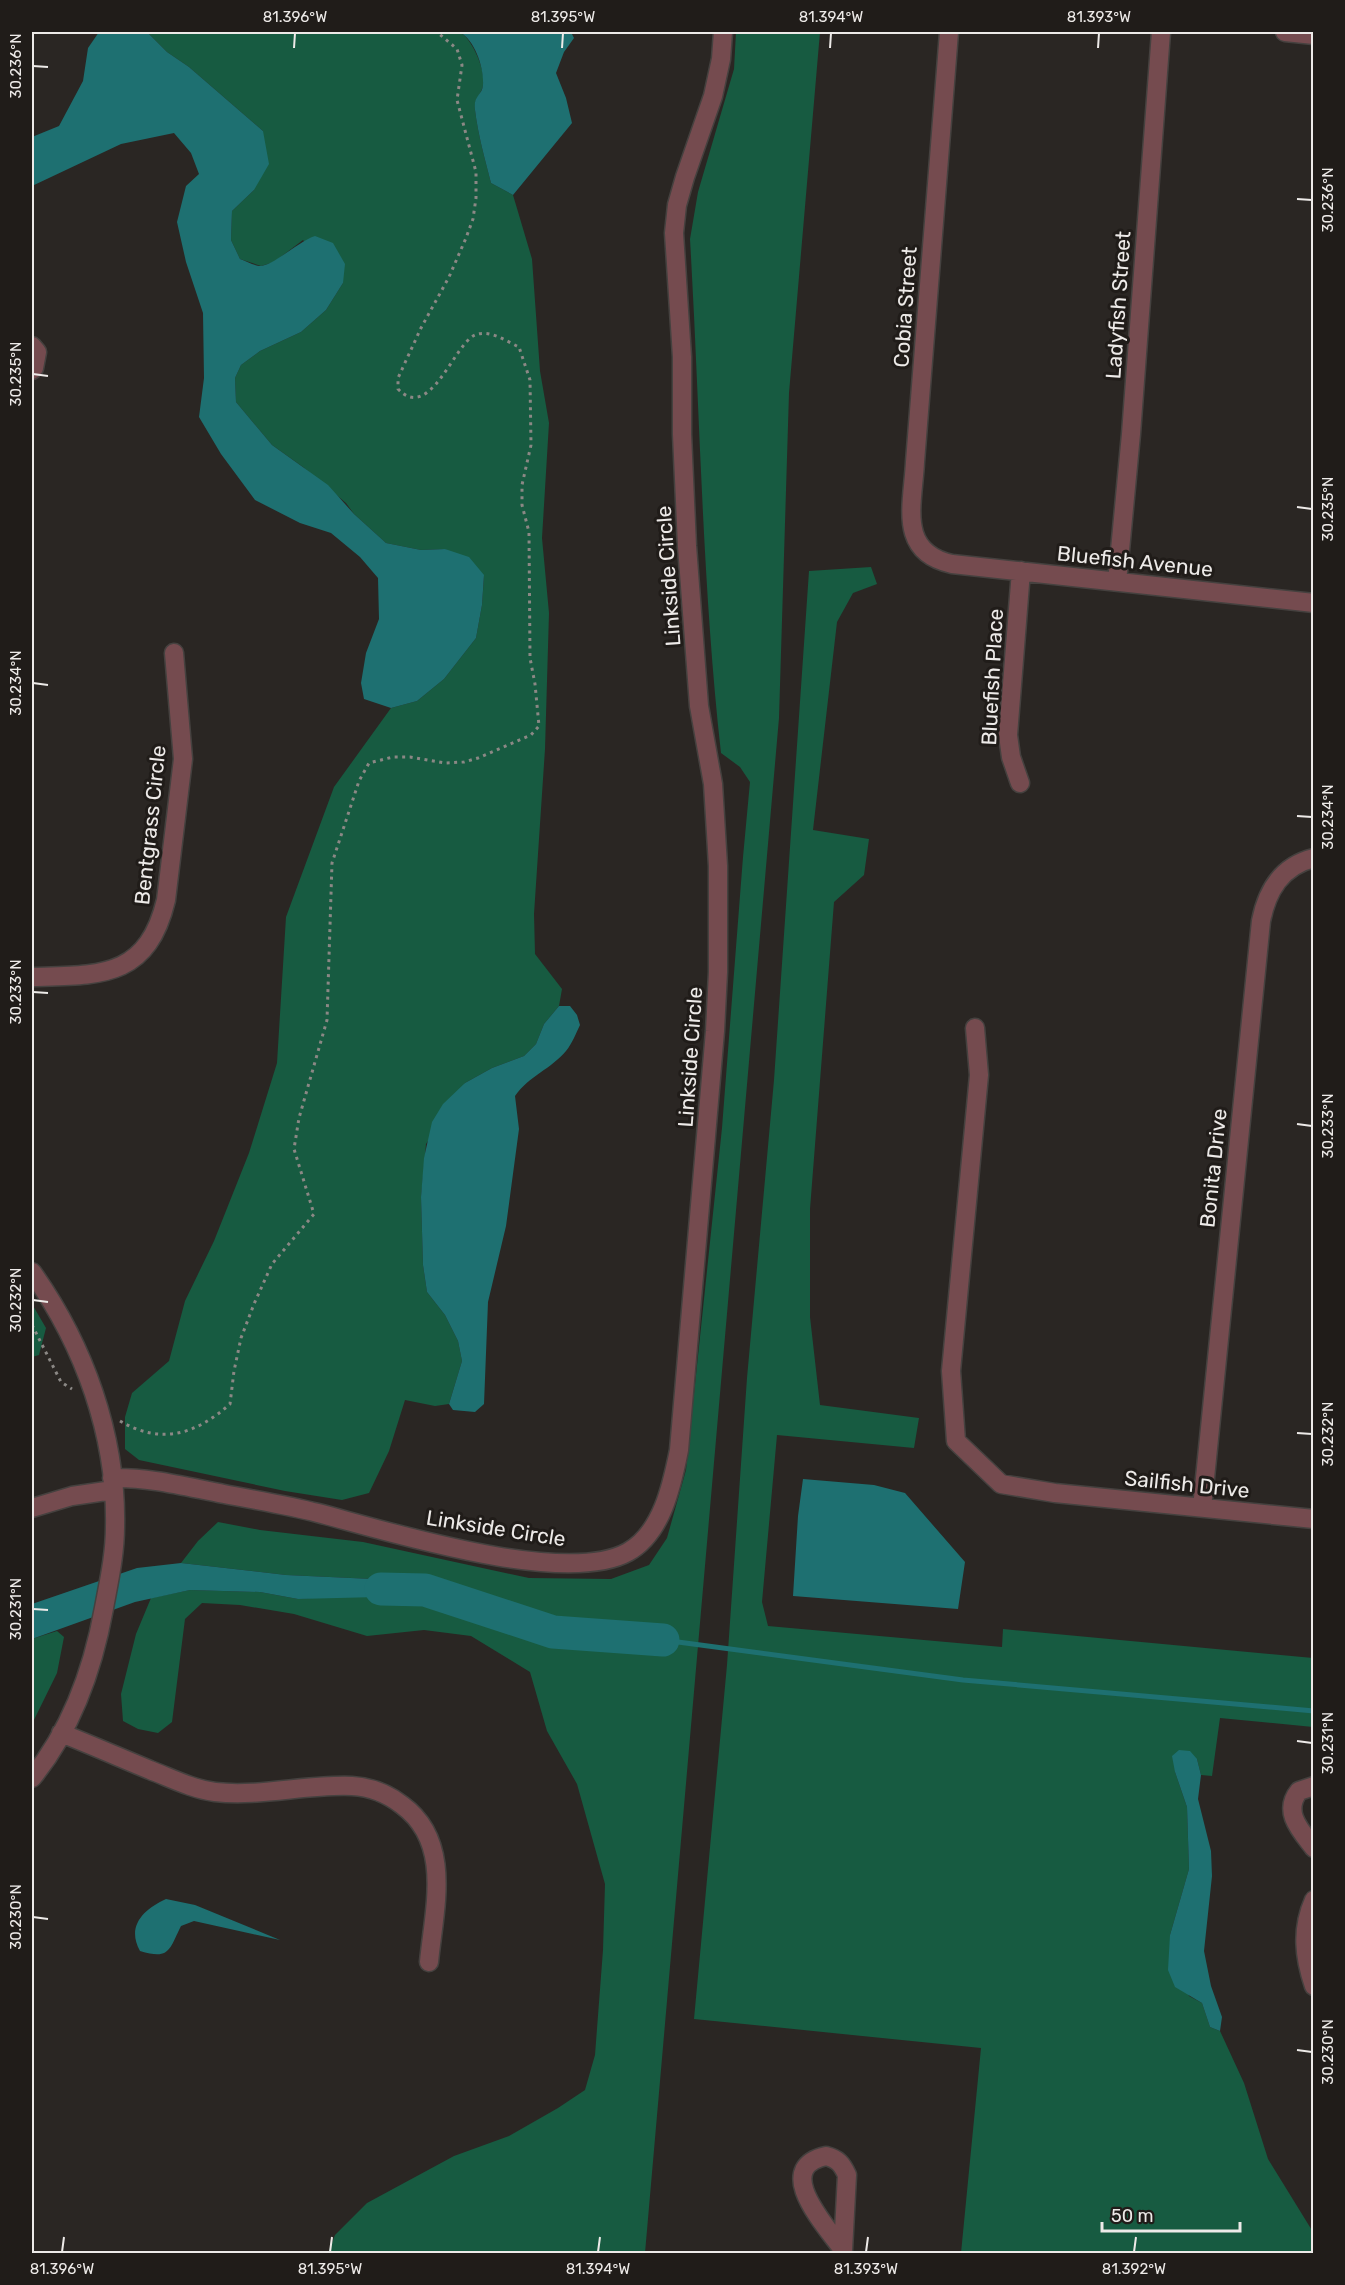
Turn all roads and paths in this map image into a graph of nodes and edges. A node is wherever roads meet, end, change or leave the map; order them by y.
1 (437, 32) edge
2 (723, 32) edge
3 (949, 32) edge
4 (1161, 32) edge
5 (1285, 32) edge
6 (1314, 35) edge
7 (32, 346) edge
8 (32, 370) edge
9 (952, 564) joint
10 (1022, 572) junction
11 (1117, 582) junction
12 (1314, 603) edge
13 (174, 653) dead end
14 (1020, 783) dead end
15 (1314, 858) edge
16 (32, 976) edge
17 (975, 1028) dead end
18 (32, 1272) edge
19 (32, 1325) edge
20 (98, 1406) junction
21 (113, 1484) junction
22 (32, 1508) edge
23 (1202, 1508) junction
24 (1314, 1519) edge
25 (61, 1733) junction
26 (32, 1778) edge
27 (1314, 1786) edge
28 (1314, 1848) edge
29 (1314, 1900) edge
30 (429, 1962) dead end
31 (1314, 1986) edge

1 - 20 path
2 - 21 street, Linkside Circle
3 - 9 street, Cobia Street
4 - 11 street, Ladyfish Street
5 - 6 street
7 - 8 street
9 - 10 street, Bluefish Avenue
10 - 11 street, Bluefish Avenue
10 - 14 street, Bluefish Place
11 - 12 street, Bluefish Avenue
13 - 16 street, Bentgrass Circle
15 - 23 street, Bonita Drive
17 - 23 street, Sailfish Drive
18 - 20 street
19 - 20 path
20 - 21 street
21 - 22 street, Linkside Circle
21 - 25 street
23 - 24 street, Sailfish Drive
25 - 26 street
25 - 30 street
27 - 28 street
29 - 31 street

